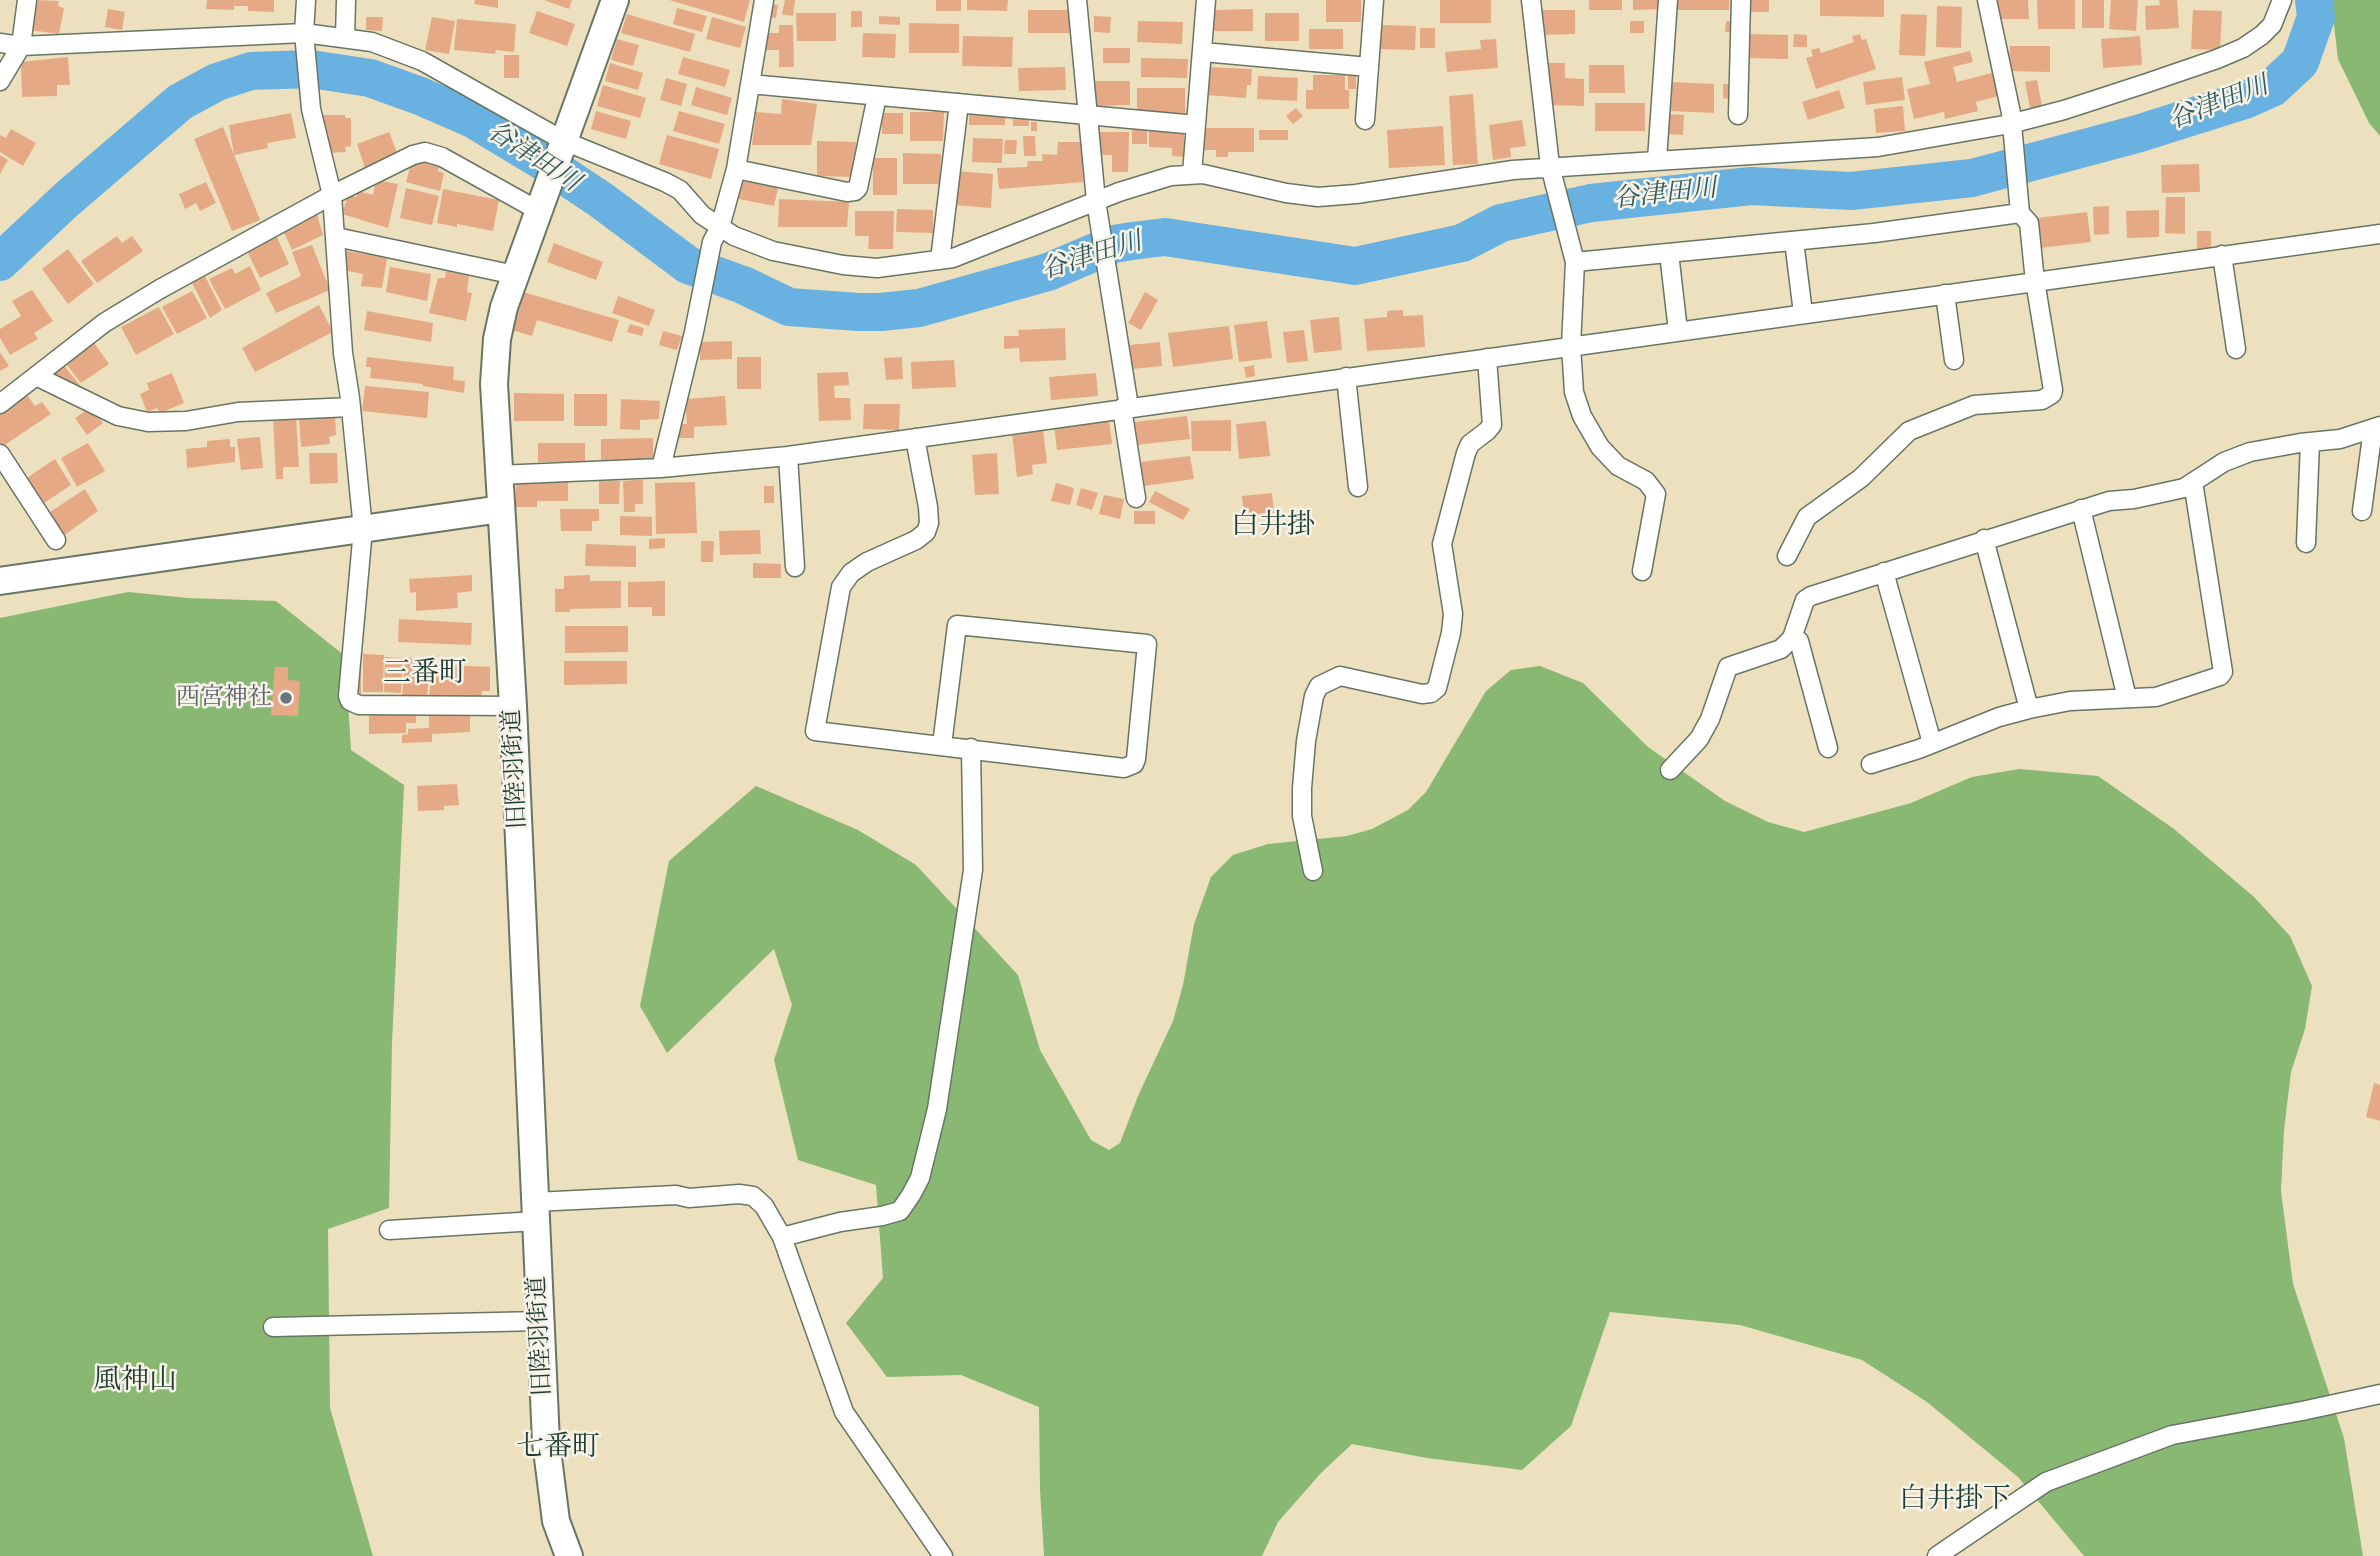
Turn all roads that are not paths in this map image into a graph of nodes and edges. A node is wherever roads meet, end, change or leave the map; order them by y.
1 (27, 0) edge
2 (306, 0) edge
3 (346, 0) edge
4 (615, 0) edge
5 (764, 0) edge
6 (1077, 0) edge
7 (1206, 0) edge
8 (1374, 0) edge
9 (1531, 0) edge
10 (1668, 0) edge
11 (1741, 0) edge
12 (1987, 0) edge
13 (2263, 0) edge
14 (2282, 2) edge
15 (304, 33) junction
16 (345, 38) junction
17 (0, 43) edge
18 (21, 46) junction
19 (1203, 52) junction
20 (1369, 67) junction
21 (0, 81) edge
22 (750, 84) junction
23 (877, 96) junction
24 (959, 103) junction
25 (1088, 115) junction
26 (1738, 115) dead end
27 (1365, 120) dead end
28 (1196, 125) junction
29 (2011, 131) junction
30 (562, 146) junction
31 (1657, 160) junction
32 (1550, 166) junction
33 (736, 169) junction
34 (1192, 174) junction
35 (332, 195) junction
36 (1096, 201) junction
37 (2019, 205) junction
38 (540, 206) junction
39 (2380, 233) edge
40 (716, 234) junction
41 (336, 237) junction
42 (1794, 241) junction
43 (1669, 253) junction
44 (1572, 254) junction
45 (2222, 255) junction
46 (940, 260) junction
47 (515, 275) junction
48 (2035, 281) junction
49 (1945, 293) junction
50 (1803, 313) junction
51 (1678, 331) junction
52 (1571, 346) junction
53 (2236, 349) dead end
54 (1487, 358) junction
55 (1955, 360) dead end
56 (36, 376) junction
57 (1346, 377) junction
58 (0, 404) edge
59 (351, 407) junction
60 (1126, 408) junction
61 (2377, 427) edge
62 (915, 438) junction
63 (2310, 442) junction
64 (0, 454) edge
65 (788, 456) junction
66 (661, 468) junction
67 (498, 475) junction
68 (2193, 482) junction
69 (1358, 487) dead end
70 (1136, 498) dead end
71 (501, 509) junction
72 (2081, 509) junction
73 (2362, 511) dead end
74 (363, 530) junction
75 (1984, 539) junction
76 (56, 540) dead end
77 (2306, 543) dead end
78 (1787, 556) dead end
79 (795, 567) dead end
80 (1642, 571) dead end
81 (1884, 572) junction
82 (0, 581) edge
83 (1792, 638) junction
84 (2127, 698) junction
85 (513, 706) junction
86 (2029, 709) junction
87 (1932, 743) junction
88 (942, 745) junction
89 (971, 748) junction
90 (1828, 748) dead end
91 (1871, 764) dead end
92 (1670, 770) dead end
93 (1313, 871) dead end
94 (535, 1212) junction
95 (389, 1230) dead end
96 (782, 1237) junction
97 (541, 1321) junction
98 (273, 1327) dead end
99 (2380, 1394) edge
100 (569, 1556) edge
101 (943, 1556) edge
102 (1937, 1556) edge

1 - 18 street
2 - 15 street
3 - 16 street
4 - 30 street, 旧陸羽街道
5 - 22 street
6 - 25 street
7 - 19 street
8 - 20 street
9 - 32 street
10 - 31 street
11 - 26 street
12 - 29 street
13 - 14 street
14 - 29 street
15 - 16 street
15 - 18 street
15 - 35 street
16 - 30 street
17 - 18 street
18 - 21 street
19 - 20 street
19 - 28 street
20 - 27 street
22 - 23 street
22 - 33 street
23 - 24 street
23 - 33 street
24 - 25 street
24 - 46 street
25 - 28 street
25 - 36 street
28 - 34 street
29 - 31 street
29 - 37 street
30 - 38 street, 旧陸羽街道
30 - 40 street
31 - 32 street
32 - 34 street
32 - 44 street
33 - 40 street
34 - 36 street
35 - 38 street
35 - 41 street
35 - 56 street
36 - 46 street
36 - 60 street
37 - 42 street
37 - 48 street
38 - 47 street, 旧陸羽街道
39 - 45 street
40 - 46 street
40 - 66 street
41 - 47 street
41 - 59 street
42 - 43 street
42 - 50 street
43 - 44 street
43 - 51 street
44 - 52 street
45 - 48 street
45 - 53 street
47 - 67 street, 旧陸羽街道
48 - 49 street
48 - 78 street
49 - 50 street
49 - 55 street
50 - 51 street
51 - 52 street
52 - 54 street
52 - 80 street
54 - 57 street
54 - 93 street
56 - 58 street
56 - 59 street
57 - 60 street
57 - 69 street
59 - 74 street
60 - 62 street
60 - 70 street
61 - 63 street
61 - 73 street
62 - 65 street
62 - 88 street
63 - 68 street
63 - 77 street
64 - 76 street
65 - 66 street
65 - 79 street
66 - 67 street
67 - 71 street, 旧陸羽街道
68 - 72 street
68 - 84 street
71 - 74 street
71 - 85 street, 旧陸羽街道
72 - 75 street
72 - 84 street
74 - 82 street
74 - 85 street
75 - 81 street
75 - 86 street
81 - 83 street
81 - 87 street
83 - 90 street
83 - 92 street
84 - 86 street
85 - 94 street, 旧陸羽街道
86 - 87 street
87 - 91 street
88 - 89 street
88 - 89 street
89 - 96 street
94 - 95 street
94 - 96 street
94 - 97 street, 旧陸羽街道
96 - 101 street
97 - 98 street
97 - 100 street, 旧陸羽街道
99 - 102 street

